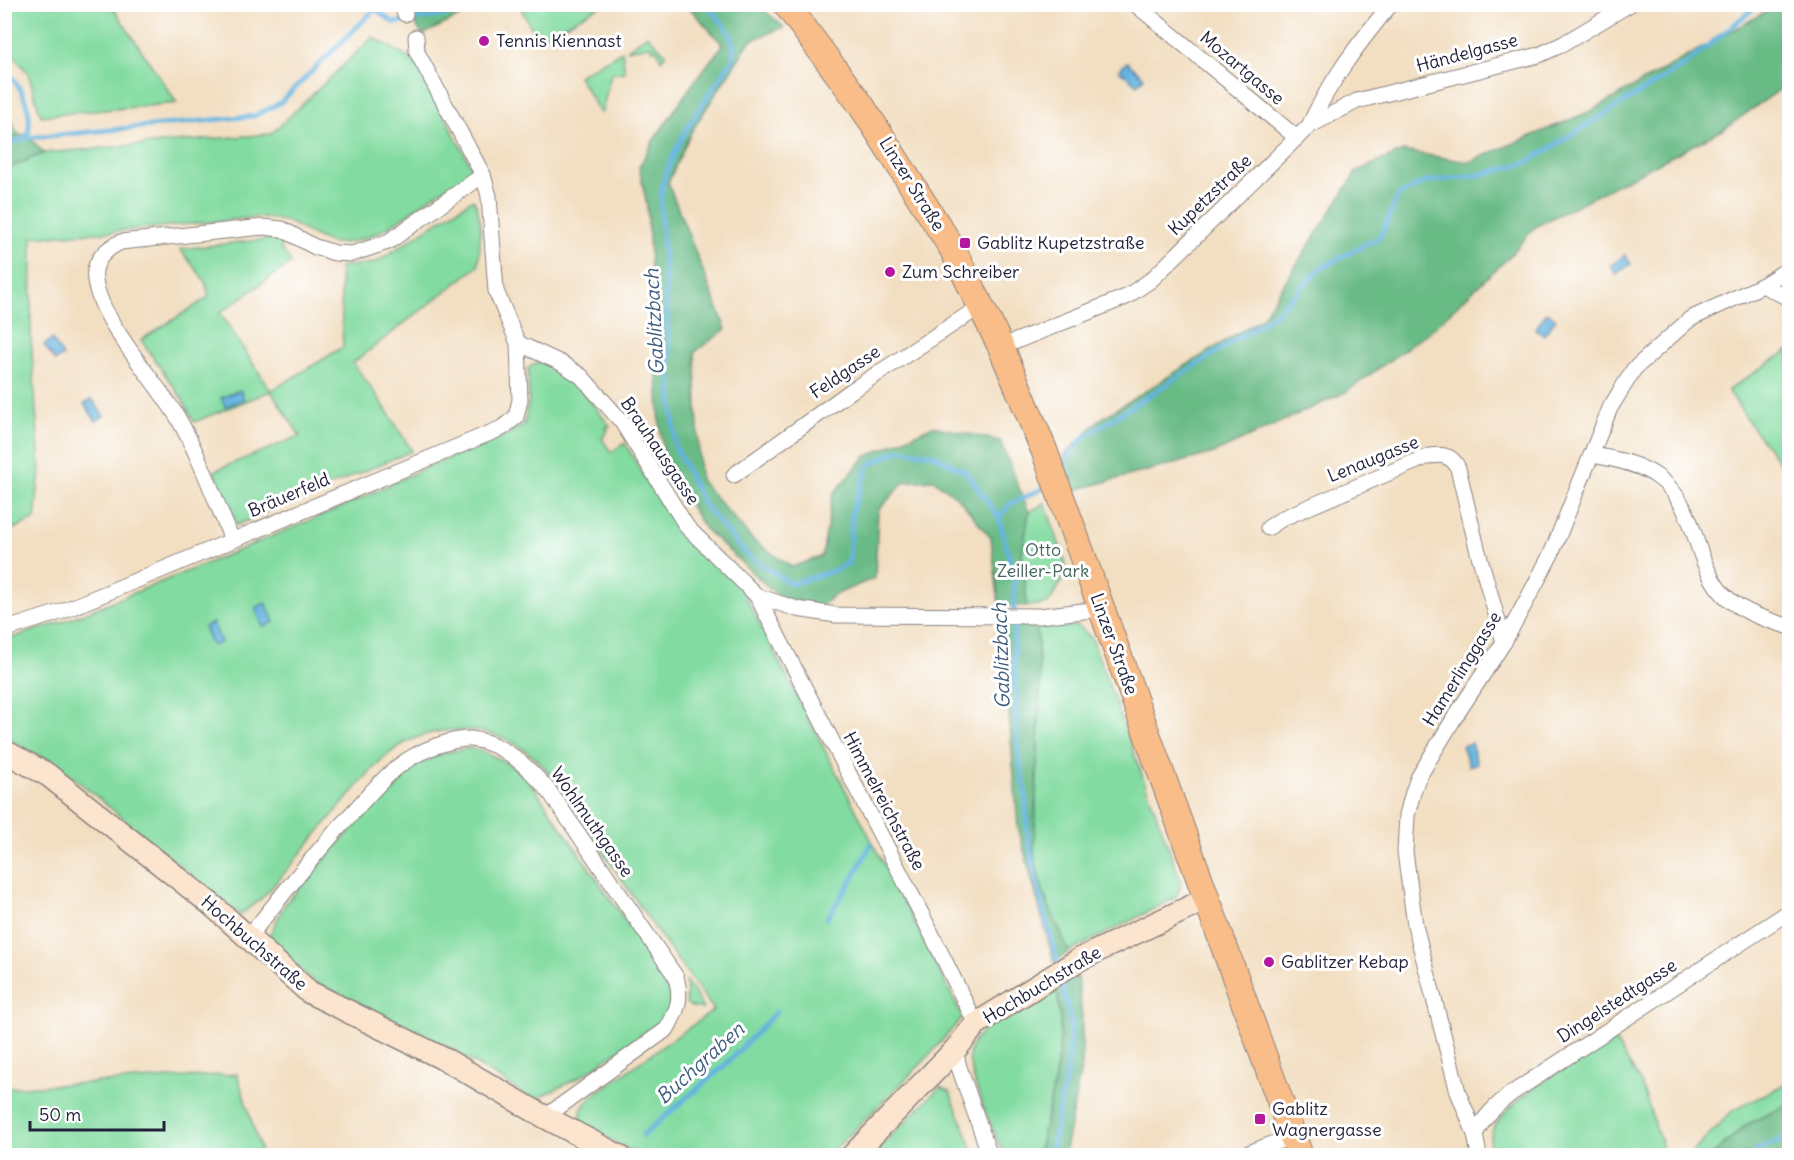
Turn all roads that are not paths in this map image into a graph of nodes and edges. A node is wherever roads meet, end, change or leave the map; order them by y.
1 (786, 4) edge
2 (1135, 4) edge
3 (1391, 4) edge
4 (1629, 4) edge
5 (416, 37) dead end
6 (1309, 126) junction
7 (1297, 138) junction
8 (483, 175) junction
9 (1790, 268) edge
10 (1763, 285) junction
11 (1790, 299) edge
12 (981, 306) junction
13 (518, 343) junction
14 (1001, 347) junction
15 (1592, 455) junction
16 (734, 475) dead end
17 (1268, 528) dead end
18 (232, 540) junction
19 (757, 596) junction
20 (797, 609) junction
21 (1101, 609) junction
22 (772, 626) junction
23 (1790, 627) edge
24 (4, 630) edge
25 (1504, 642) junction
26 (4, 751) edge
27 (1207, 899) junction
28 (1790, 911) edge
29 (248, 938) junction
30 (976, 1024) junction
31 (955, 1050) junction
32 (545, 1117) junction
33 (1475, 1134) junction
34 (1296, 1146) edge
35 (619, 1155) edge
36 (852, 1155) edge
37 (990, 1155) edge
38 (1241, 1155) edge
39 (1479, 1155) edge

1 - 12 main road, Linzer Straße
2 - 7 street, Mozartgasse
3 - 6 street, Kupetzstraße
4 - 6 street, Händelgasse
5 - 8 street
6 - 7 street, Kupetzstraße
7 - 14 street, Kupetzstraße
8 - 13 street
8 - 18 street
9 - 10 street, Hamerlinggasse
10 - 11 street
10 - 15 street, Hamerlinggasse
12 - 14 main road, Linzer Straße
12 - 16 street, Feldgasse
13 - 18 street, Bräuerfeld
13 - 19 street, Brauhausgasse
14 - 21 main road, Linzer Straße
15 - 23 street
15 - 25 street, Hamerlinggasse
17 - 25 street, Lenaugasse
18 - 24 street, Bräuerfeld
19 - 20 street, Brauhausgasse
19 - 22 street, Himmelreichstraße
20 - 21 street, Brauhausgasse
20 - 22 street
21 - 27 main road, Linzer Straße
22 - 30 street, Himmelreichstraße
25 - 33 street, Hamerlinggasse
26 - 29 street, Hochbuchstraße
27 - 30 street, Hochbuchstraße
27 - 34 main road, Linzer Straße
28 - 33 street, Dingelstedtgasse
29 - 32 street, Hochbuchstraße
29 - 32 street, Wohlmuthgasse
30 - 31 street, Hochbuchstraße
31 - 36 street, Hochbuchstraße
31 - 37 street
32 - 35 street, Hochbuchstraße
33 - 39 street, Hamerlinggasse
34 - 38 street

